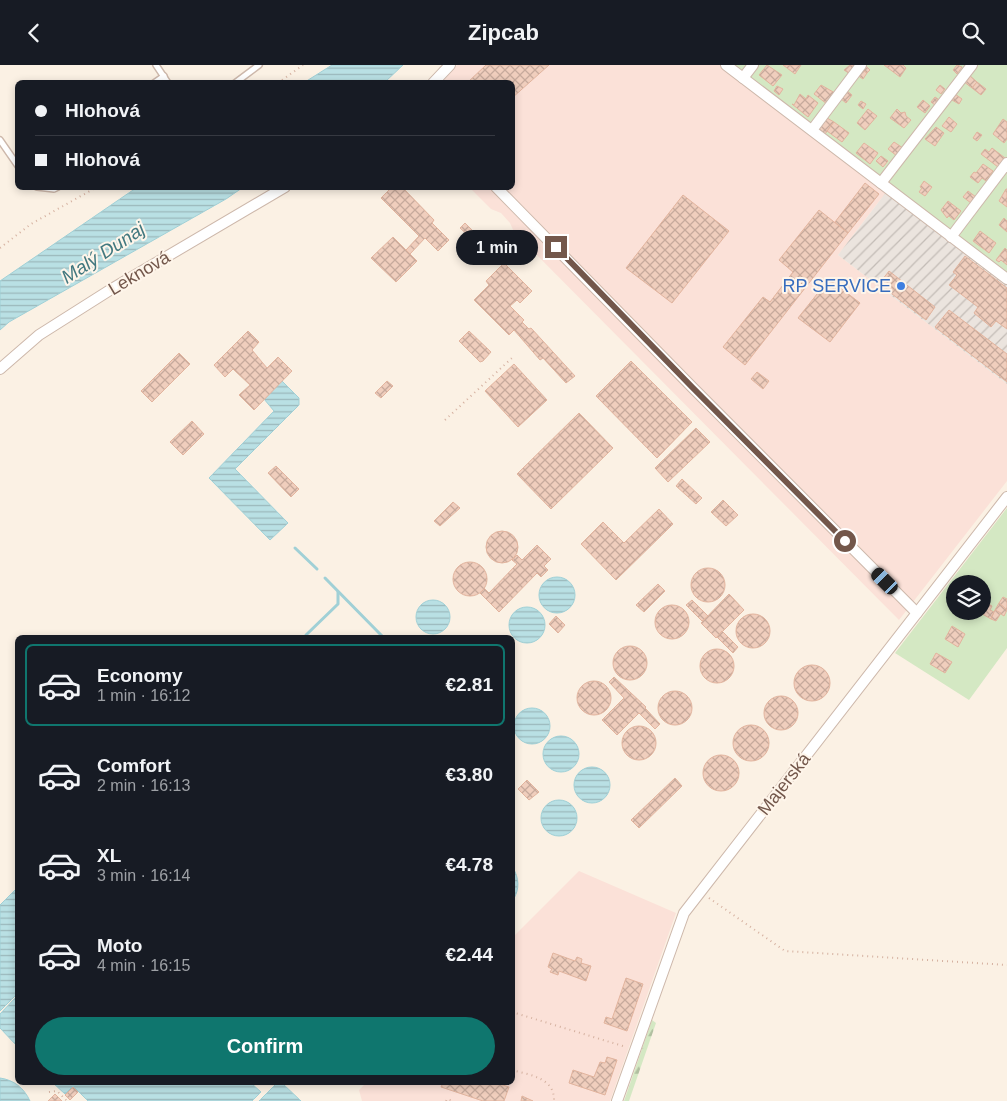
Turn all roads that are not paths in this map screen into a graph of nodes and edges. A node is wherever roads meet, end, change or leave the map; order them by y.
1 (156, 65) edge
2 (259, 65) edge
3 (450, 65) edge
4 (726, 65) edge
5 (753, 65) edge
6 (861, 65) edge
7 (972, 65) edge
8 (164, 76) junction
9 (743, 78) junction
10 (158, 80) edge
11 (166, 80) edge
12 (239, 80) edge
13 (436, 80) edge
14 (812, 130) junction
15 (0, 140) edge
16 (15, 162) edge
17 (1007, 163) edge
18 (881, 183) junction
19 (280, 190) edge
20 (499, 190) edge
21 (951, 237) junction
22 (1007, 279) edge
23 (0, 369) edge
24 (1007, 497) edge
25 (917, 613) junction
26 (617, 1101) edge

1 - 8 lane
2 - 12 lane
3 - 13 street
4 - 9 street
5 - 9 street
6 - 14 street
7 - 18 street
8 - 10 lane
8 - 11 lane
9 - 14 street
14 - 18 street
15 - 16 lane
17 - 21 street
18 - 21 street
19 - 23 street, Leknová
20 - 25 street
21 - 22 street
24 - 25 street, Majerská
25 - 26 street, Majerská

